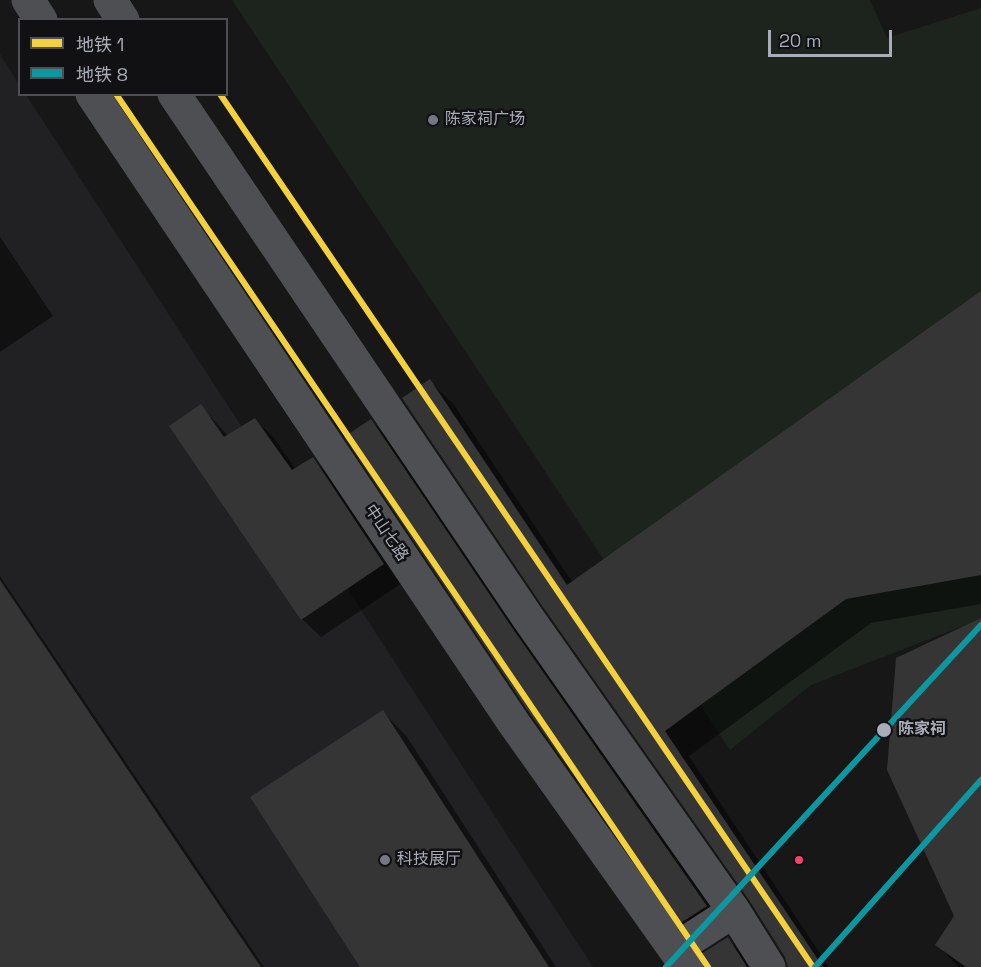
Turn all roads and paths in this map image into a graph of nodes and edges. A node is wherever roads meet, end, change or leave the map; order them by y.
1 (28, 0) edge
2 (110, 0) edge
3 (40, 18) edge
4 (122, 18) edge
5 (93, 96) edge
6 (175, 96) edge
7 (734, 911) junction
8 (681, 958) edge
9 (769, 967) edge

1 - 3 main road
2 - 4 main road
5 - 8 main road, 中山七路
6 - 7 main road
7 - 8 main road
7 - 9 main road

